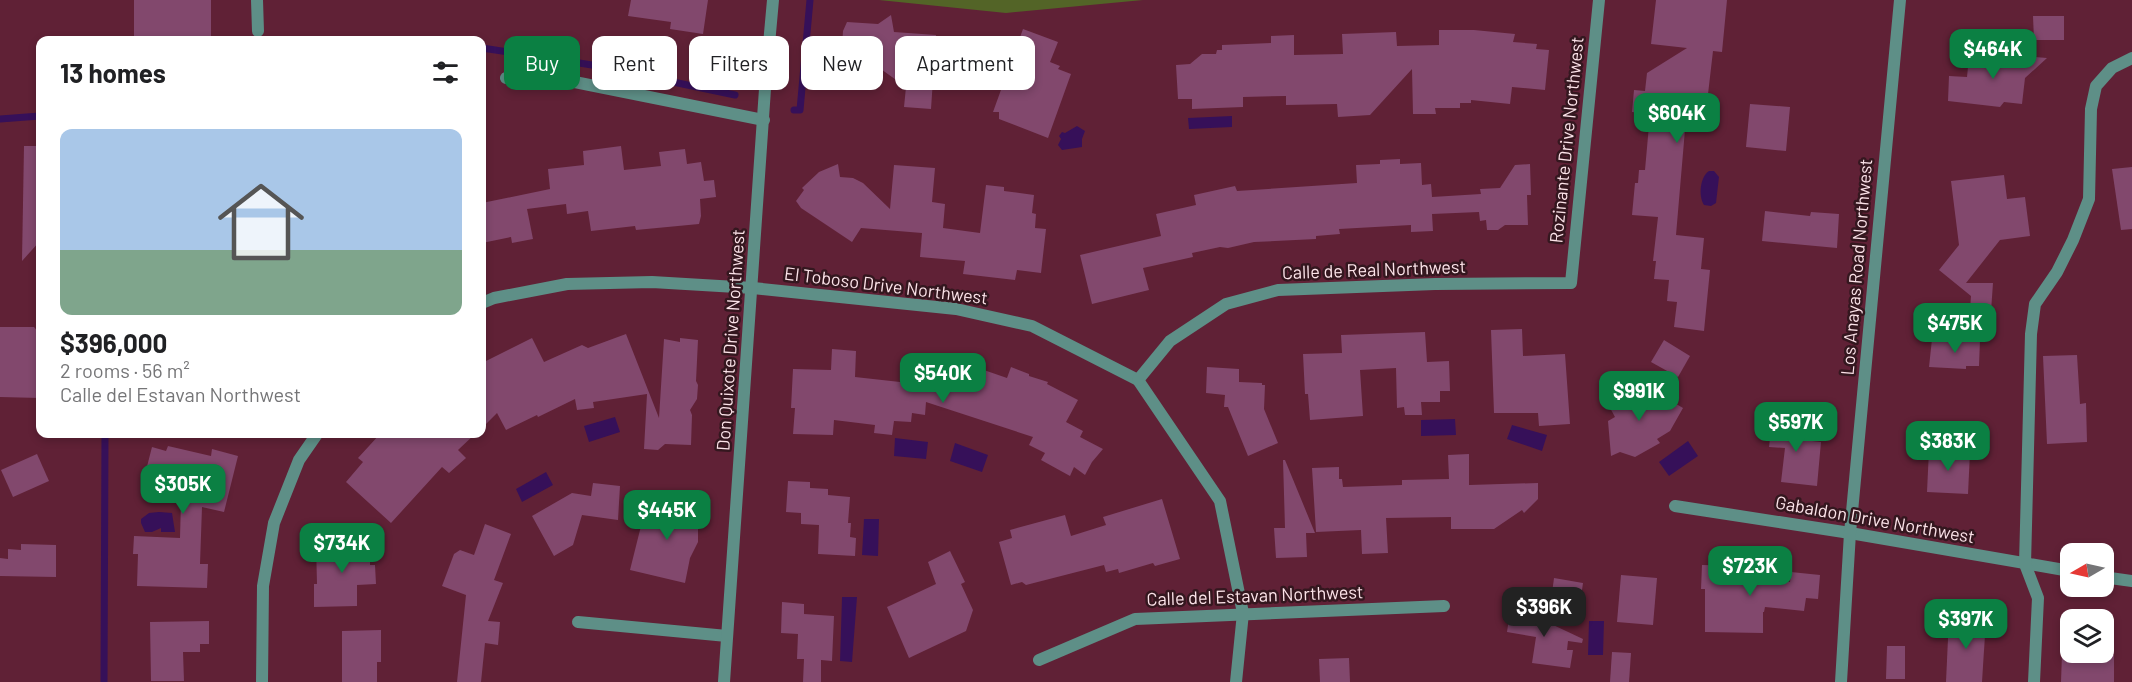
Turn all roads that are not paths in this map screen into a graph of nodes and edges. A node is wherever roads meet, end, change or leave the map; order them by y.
1 (257, 0) edge
2 (773, 0) edge
3 (1599, 0) edge
4 (1900, 0) edge
5 (258, 31) dead end
6 (2132, 58) edge
7 (580, 83) edge
8 (764, 120) junction
9 (1571, 283) joint
10 (753, 288) junction
11 (486, 301) edge
12 (1138, 380) junction
13 (314, 438) edge
14 (1675, 506) dead end
15 (1850, 533) junction
16 (2025, 564) junction
17 (2060, 569) edge
18 (2114, 579) edge
19 (2132, 581) edge
20 (1444, 606) dead end
21 (1243, 613) junction
22 (578, 622) dead end
23 (727, 636) junction
24 (1039, 660) dead end
25 (262, 682) edge
26 (724, 682) edge
27 (1236, 682) edge
28 (1841, 682) edge
29 (2034, 682) edge

1 - 5 street
2 - 8 street, Don Quixote Drive Northwest
3 - 9 street, Rozinante Drive Northwest
4 - 15 street, Los Anayas Road Northwest
6 - 16 street
7 - 8 street
8 - 10 street, Don Quixote Drive Northwest
9 - 12 street, Calle de Real Northwest
10 - 11 street, El Toboso Drive Northwest
10 - 12 street, El Toboso Drive Northwest
10 - 23 street, Don Quixote Drive Northwest
12 - 21 street, El Toboso Drive Northwest
13 - 25 street
14 - 15 street, Gabaldon Drive Northwest
15 - 16 street, Gabaldon Drive Northwest
15 - 28 street, Los Anayas Road Northwest
16 - 17 street, Gabaldon Drive Northwest
16 - 29 street
18 - 19 street
20 - 21 street, Calle del Estavan Northwest
21 - 24 street, Calle del Estavan Northwest
21 - 27 street, El Toboso Drive Northwest
22 - 23 street
23 - 26 street, Don Quixote Drive Northwest

